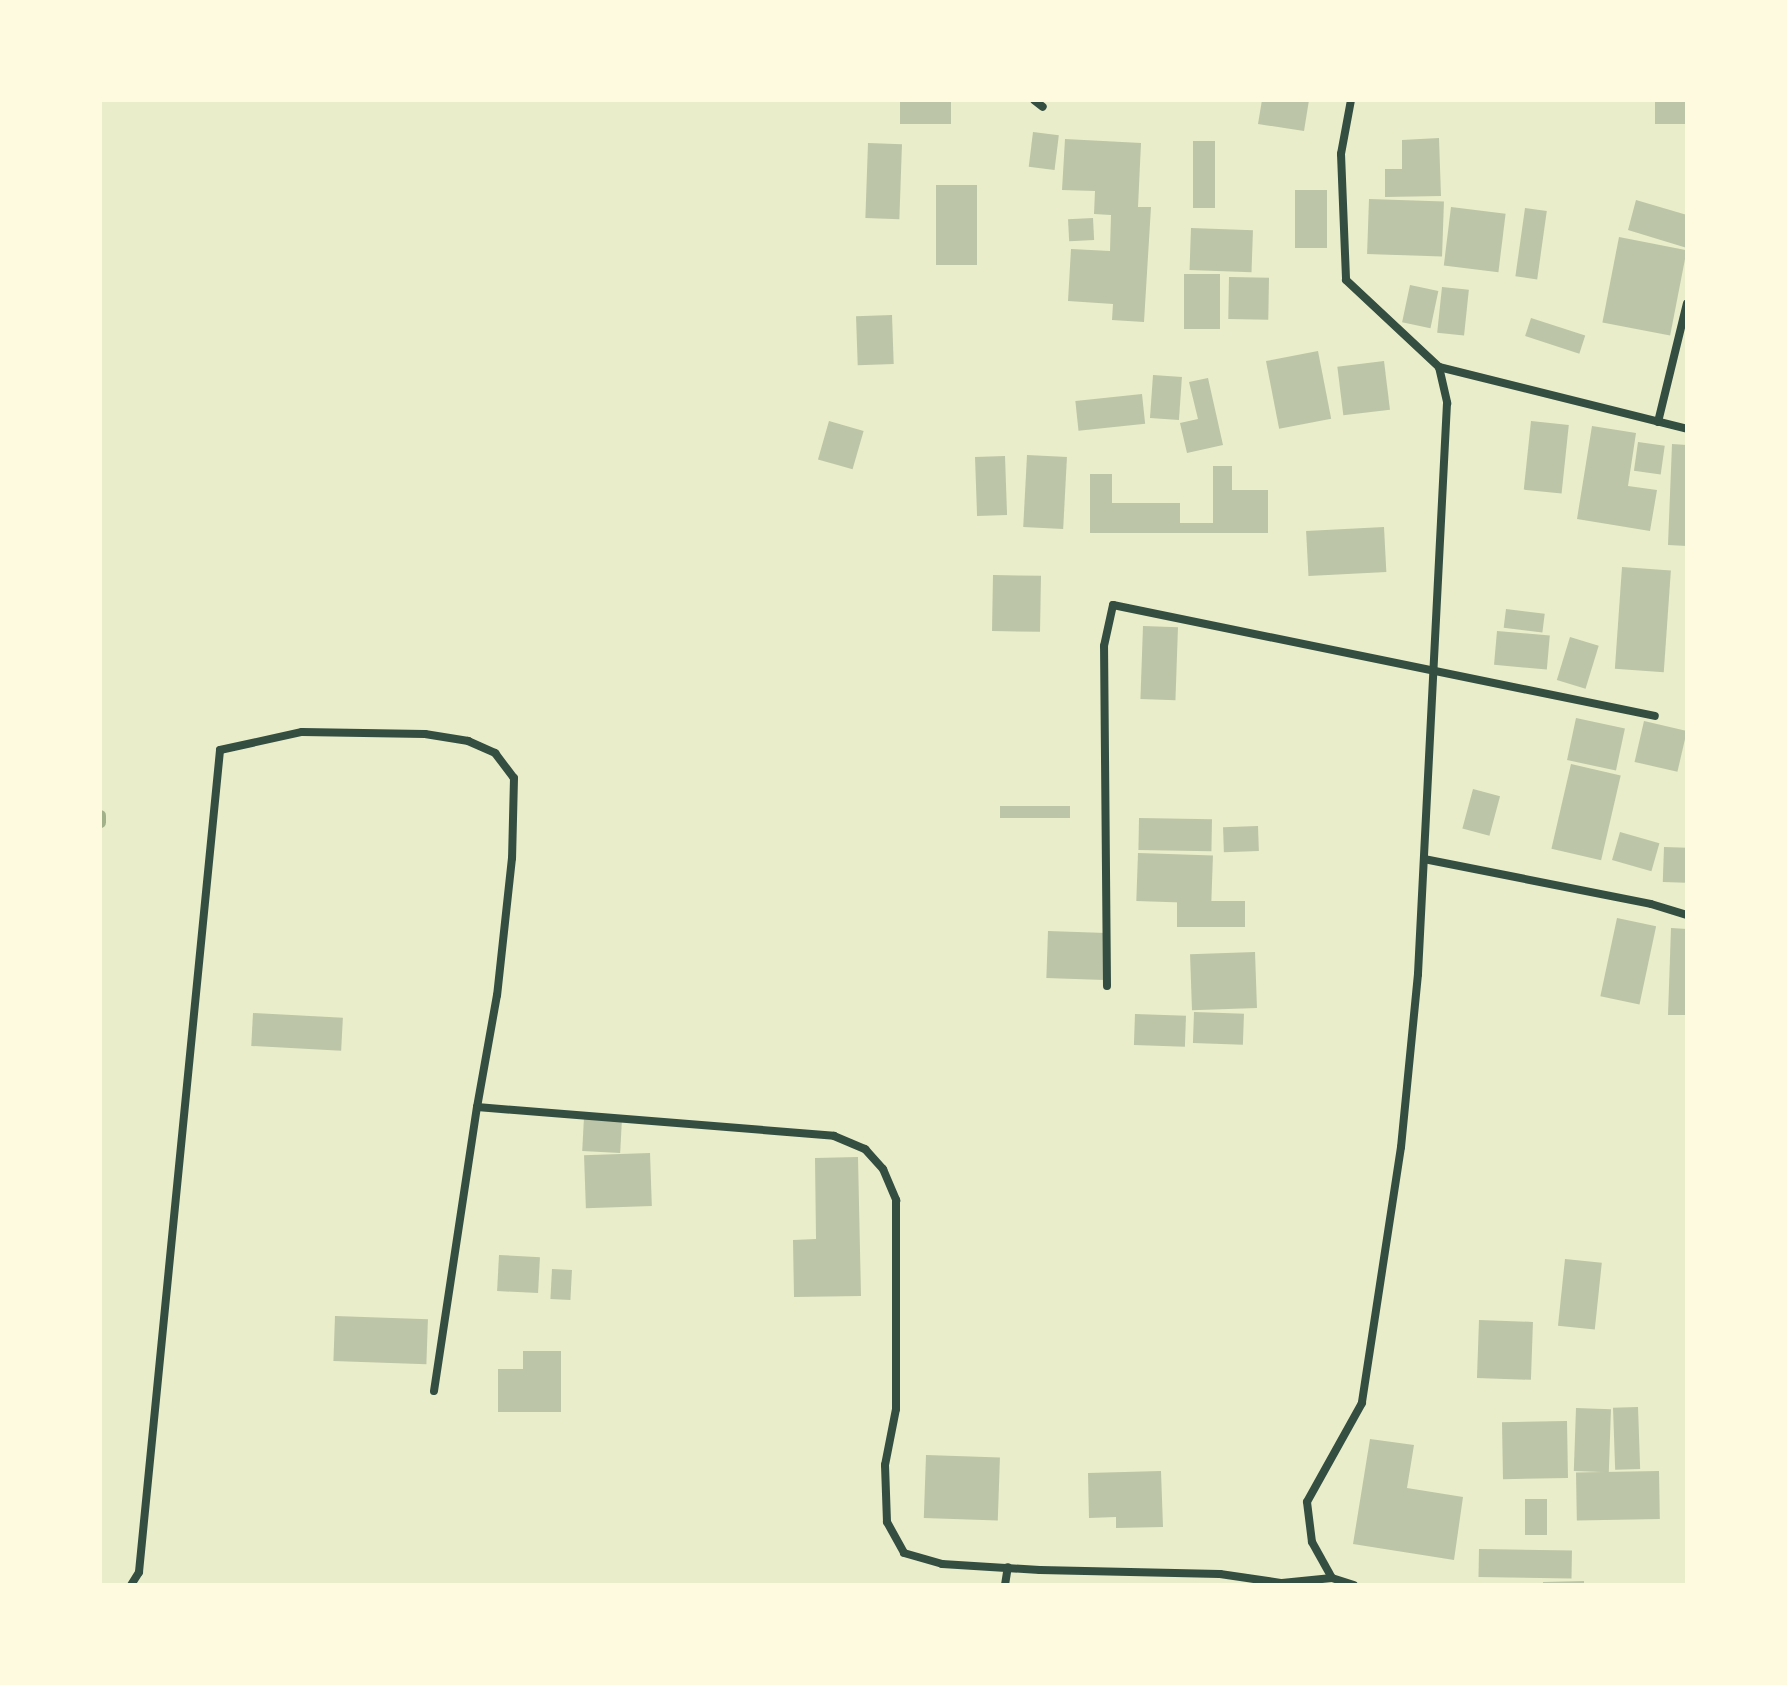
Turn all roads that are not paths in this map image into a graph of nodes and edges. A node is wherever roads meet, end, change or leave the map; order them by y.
1 (1034, 100) edge
2 (1351, 100) edge
3 (1043, 107) dead end
4 (1687, 303) edge
5 (1439, 367) junction
6 (1658, 422) junction
7 (1687, 429) edge
8 (1435, 668) junction
9 (1655, 716) dead end
10 (1424, 859) junction
11 (1687, 915) edge
12 (1107, 986) dead end
13 (477, 1107) junction
14 (434, 1391) dead end
15 (1008, 1567) junction
16 (1332, 1578) junction
17 (131, 1585) edge
18 (1005, 1585) edge
19 (1354, 1585) edge

1 - 3 street
2 - 5 street
4 - 6 street
5 - 6 street
5 - 8 street
6 - 7 street
8 - 9 street
8 - 10 street
8 - 12 street
10 - 11 street
10 - 16 street
13 - 14 street
13 - 15 street
13 - 17 street
15 - 16 street
15 - 18 street
16 - 19 street

